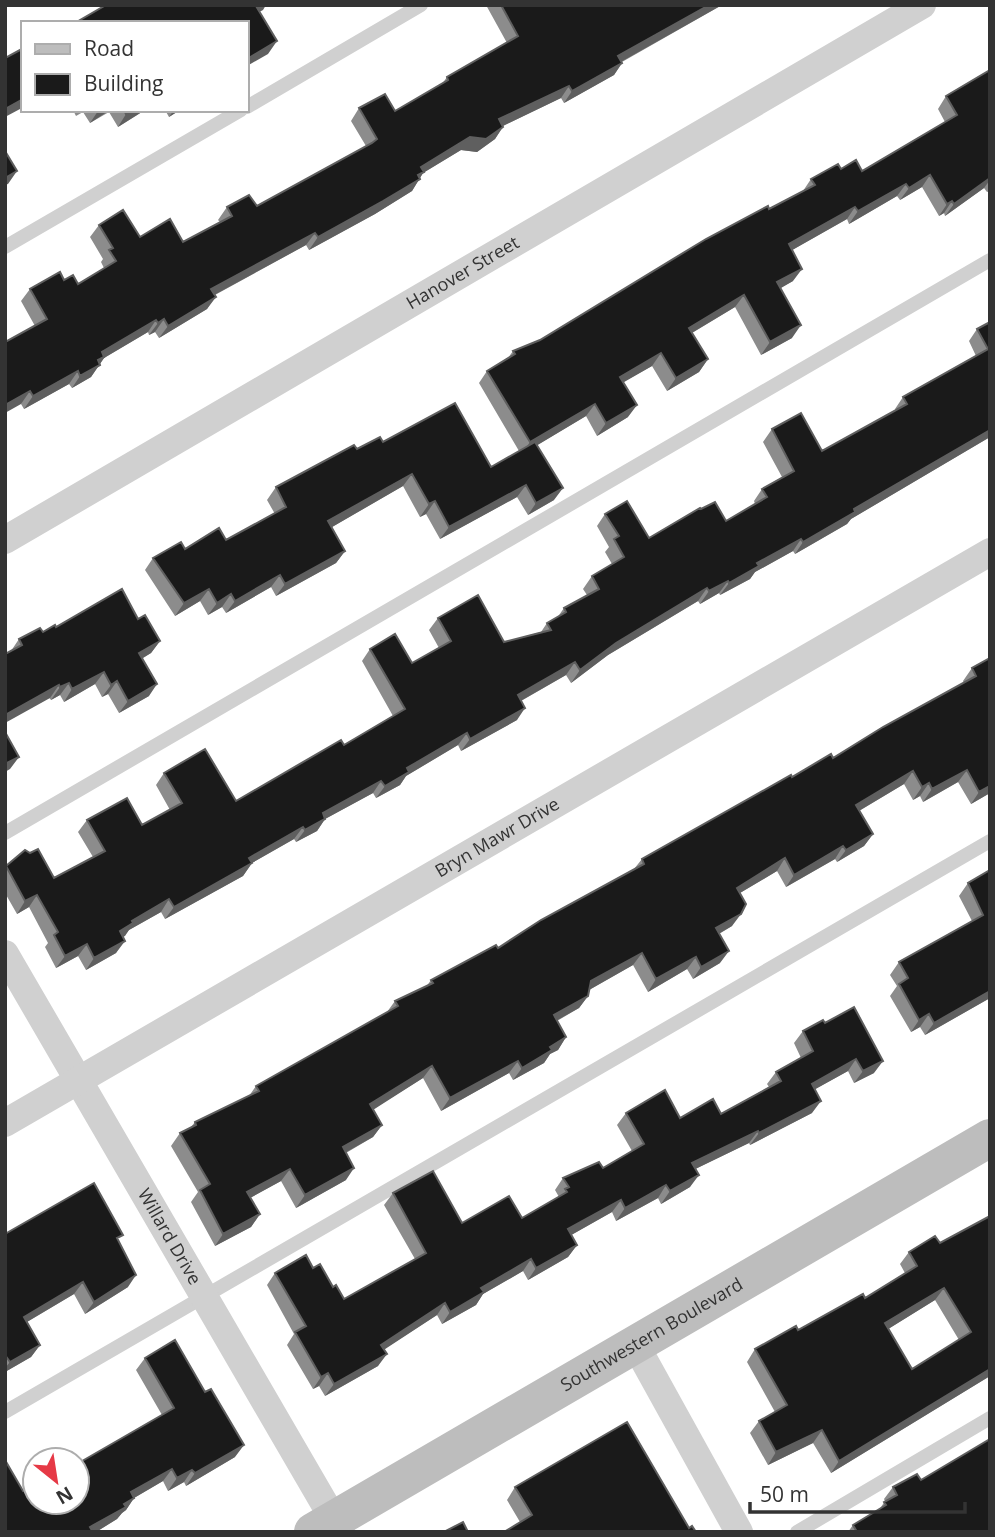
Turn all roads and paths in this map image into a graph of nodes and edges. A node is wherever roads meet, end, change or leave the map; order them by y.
1 (421, 5) edge
2 (922, 5) edge
3 (248, 106) edge
4 (238, 112) edge
5 (5, 247) edge
6 (990, 260) edge
7 (5, 540) edge
8 (990, 552) edge
9 (5, 833) edge
10 (990, 841) edge
11 (5, 954) edge
12 (80, 1080) junction
13 (5, 1123) edge
14 (990, 1138) edge
15 (206, 1297) junction
16 (635, 1344) junction
17 (5, 1412) edge
18 (990, 1418) edge
19 (329, 1528) edge
20 (739, 1532) edge
21 (797, 1532) edge

1 - 3 lane
2 - 7 street, Hanover Street
4 - 5 lane
6 - 9 lane
8 - 12 street, Bryn Mawr Drive
10 - 15 lane
11 - 12 street, Willard Drive
12 - 13 street, Bryn Mawr Drive
12 - 15 street, Willard Drive
14 - 16 street, Southwestern Boulevard
15 - 17 lane
15 - 19 street, Willard Drive
16 - 19 street, Southwestern Boulevard
16 - 20 street
18 - 21 lane

